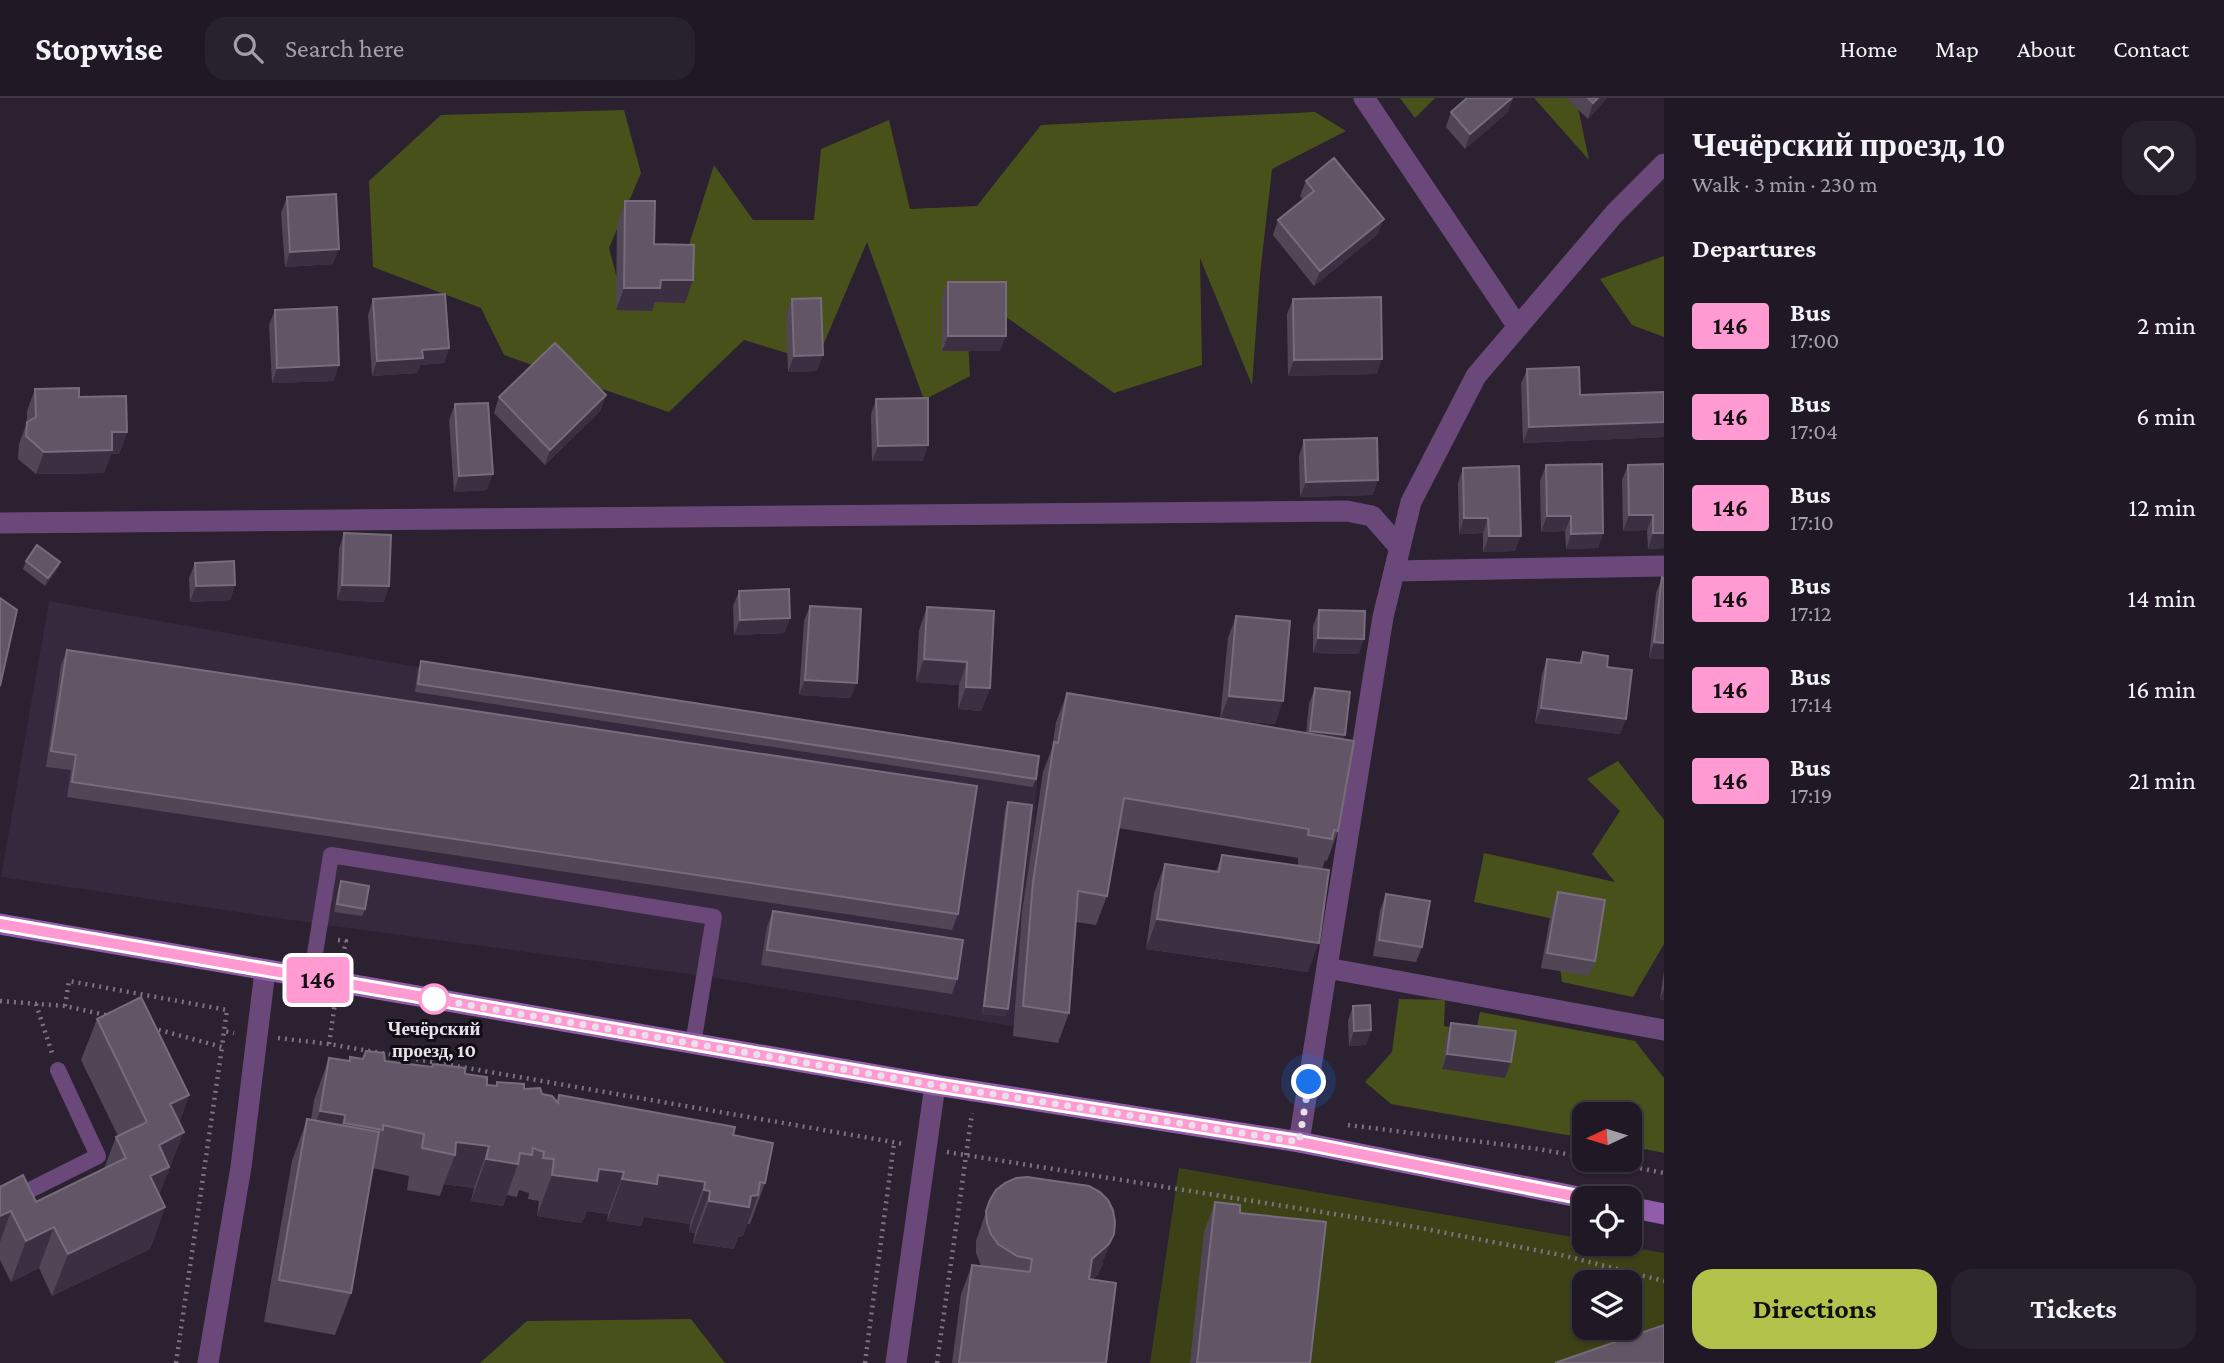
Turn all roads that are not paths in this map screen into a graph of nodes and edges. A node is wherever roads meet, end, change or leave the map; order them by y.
1 (1364, 98) edge
2 (1664, 164) edge
3 (1518, 327) junction
4 (0, 523) edge
5 (1400, 548) junction
6 (1664, 566) edge
7 (1394, 571) junction
8 (0, 924) edge
9 (1327, 968) junction
10 (265, 971) junction
11 (312, 978) junction
12 (1664, 1030) edge
13 (693, 1044) junction
14 (58, 1070) road end
15 (935, 1085) junction
16 (1299, 1142) junction
17 (1572, 1196) edge
18 (0, 1205) edge
19 (1642, 1210) edge
20 (1664, 1214) edge
21 (208, 1363) edge
22 (896, 1363) edge

1 - 3 street
2 - 3 street
3 - 5 street
4 - 5 street
5 - 7 street
6 - 7 street
7 - 9 street
8 - 10 main road
9 - 12 street
9 - 16 street
10 - 11 main road
10 - 21 street
11 - 13 main road
11 - 13 lane
13 - 15 main road
14 - 18 lane
15 - 16 main road
15 - 22 street
16 - 17 main road
19 - 20 main road

